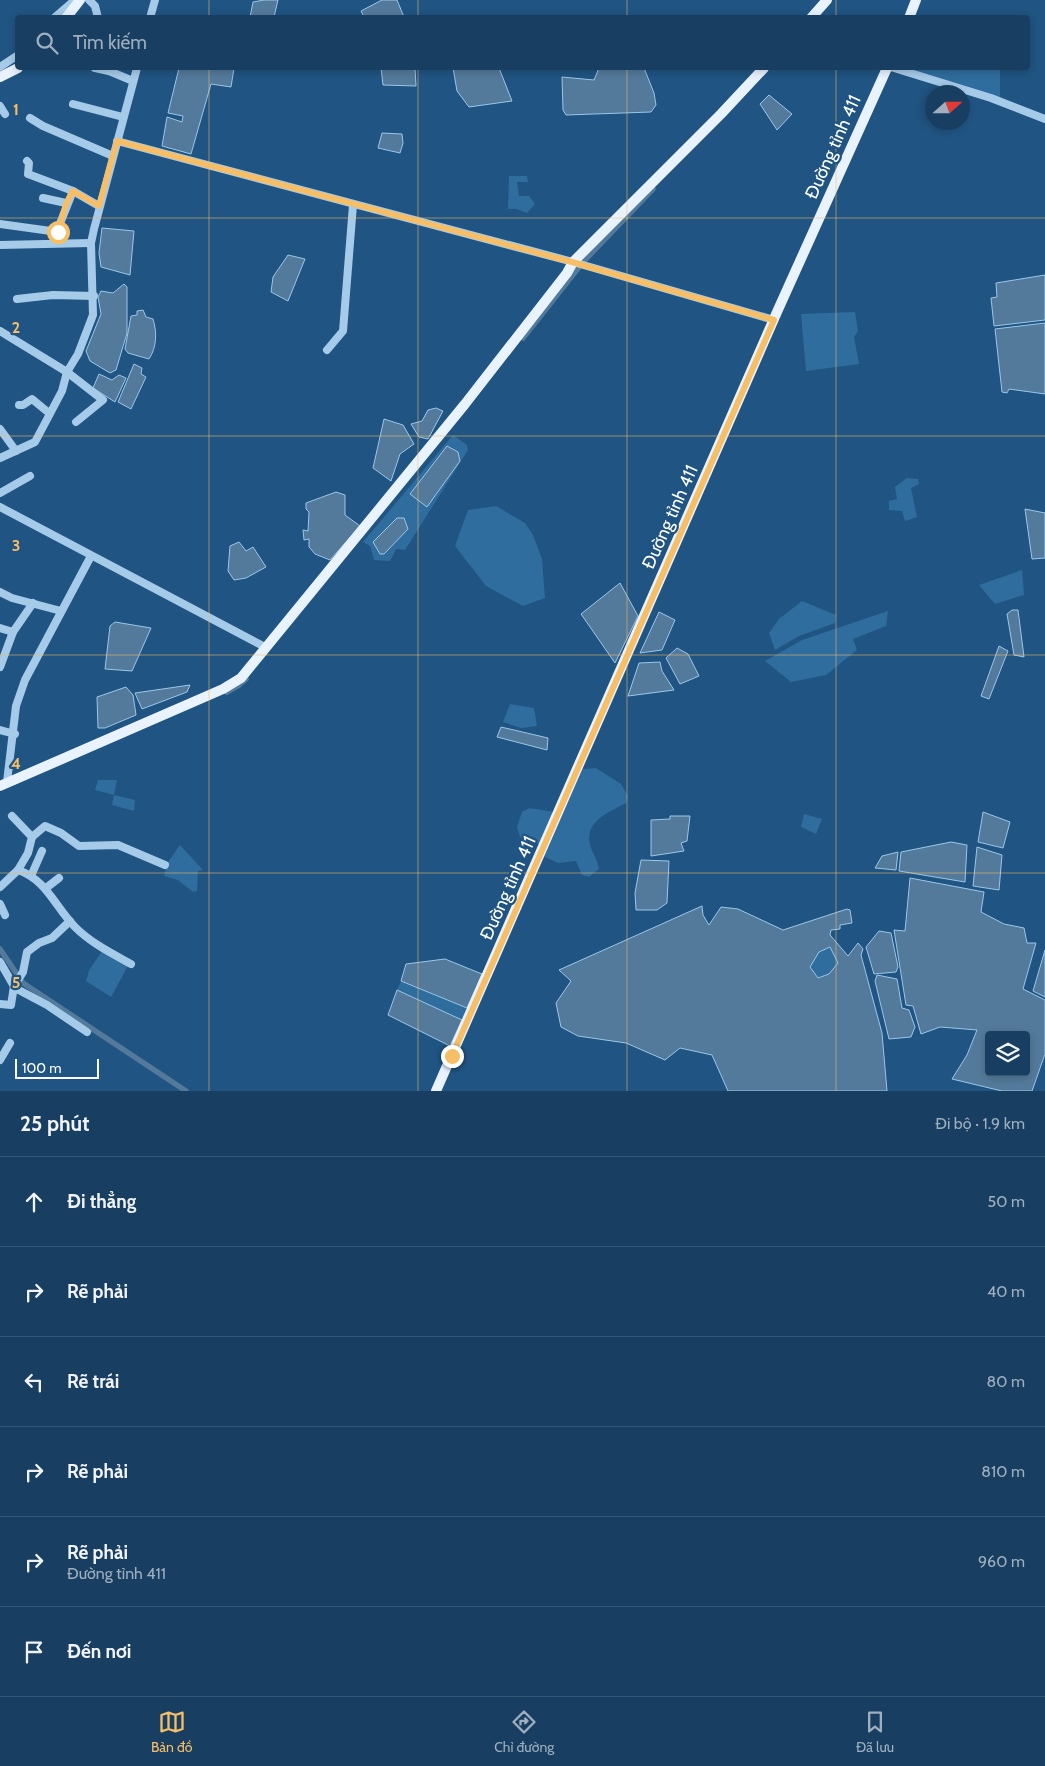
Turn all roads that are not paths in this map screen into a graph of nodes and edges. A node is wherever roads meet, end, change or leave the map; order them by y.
1 (75, 0) edge
2 (80, 0) edge
3 (89, 0) edge
4 (154, 0) edge
5 (827, 0) edge
6 (916, 0) edge
7 (58, 15) edge
8 (68, 15) edge
9 (97, 15) edge
10 (151, 15) edge
11 (814, 15) edge
12 (910, 15) edge
13 (15, 57) edge
14 (0, 68) edge
15 (15, 68) edge
16 (15, 69) edge
17 (109, 70) edge
18 (136, 70) edge
19 (762, 70) edge
20 (886, 70) edge
21 (900, 70) edge
22 (0, 78) edge
23 (133, 81) junction
24 (73, 104) dead end
25 (0, 106) edge
26 (5, 114) dead end
27 (123, 117) junction
28 (30, 118) dead end
29 (1045, 119) edge
30 (117, 141) junction
31 (114, 156) junction
32 (27, 161) dead end
33 (73, 191) junction
34 (43, 198) dead end
35 (66, 204) junction
36 (99, 206) junction
37 (353, 206) junction
38 (0, 224) edge
39 (58, 232) junction
40 (60, 243) junction
41 (92, 243) junction
42 (0, 245) edge
43 (573, 262) junction
44 (94, 296) junction
45 (17, 299) dead end
46 (774, 320) junction
47 (0, 331) edge
48 (327, 350) dead end
49 (67, 372) junction
50 (20, 405) dead end
51 (49, 413) junction
52 (76, 422) dead end
53 (0, 429) edge
54 (16, 451) junction
55 (0, 458) edge
56 (30, 476) dead end
57 (0, 493) edge
58 (1, 509) edge
59 (91, 556) junction
60 (0, 592) edge
61 (33, 603) junction
62 (61, 610) junction
63 (0, 628) edge
64 (14, 632) junction
65 (265, 647) junction
66 (0, 667) edge
67 (0, 730) edge
68 (14, 734) junction
69 (4, 784) edge
70 (12, 816) dead end
71 (32, 837) junction
72 (42, 851) dead end
73 (165, 865) dead end
74 (18, 870) junction
75 (31, 876) junction
76 (59, 878) dead end
77 (0, 887) edge
78 (46, 888) junction
79 (0, 904) edge
80 (5, 915) dead end
81 (70, 921) junction
82 (0, 962) edge
83 (131, 964) dead end
84 (14, 986) junction
85 (0, 1004) edge
86 (87, 1032) dead end
87 (10, 1043) dead end
88 (0, 1060) edge
89 (436, 1091) edge

1 - 7 street
2 - 8 main road
3 - 9 street
4 - 10 street
5 - 11 main road
6 - 12 main road
13 - 14 street
14 - 15 street
16 - 22 main road
17 - 23 street
18 - 23 street
19 - 43 main road
20 - 46 main road, Đường tỉnh 411
21 - 29 street
23 - 27 street
24 - 27 street
25 - 26 street
27 - 30 street
28 - 31 street
30 - 31 street
30 - 37 street
31 - 36 street
32 - 33 street
33 - 35 street
33 - 36 street
34 - 35 street
35 - 39 street
36 - 41 street
37 - 43 street
37 - 48 street
38 - 39 street
39 - 40 street
40 - 41 street
40 - 42 street
41 - 44 street
43 - 46 street
43 - 65 main road
44 - 45 street
44 - 49 street
46 - 89 main road, Đường tỉnh 411
47 - 49 street
49 - 51 street
49 - 52 street
50 - 51 street
51 - 54 street
53 - 54 street
54 - 55 street
56 - 57 street
58 - 59 street
59 - 62 street
59 - 65 street
60 - 61 street
61 - 62 street
61 - 64 street
62 - 68 street
63 - 64 street
64 - 66 street
65 - 69 main road
67 - 68 street
68 - 69 street
70 - 71 street
71 - 73 street
71 - 74 street
72 - 75 street
74 - 75 street
74 - 77 street
75 - 78 street
76 - 78 street
78 - 81 street
79 - 80 street
81 - 83 street
81 - 84 street
82 - 84 street
84 - 85 street
84 - 86 street
87 - 88 street

